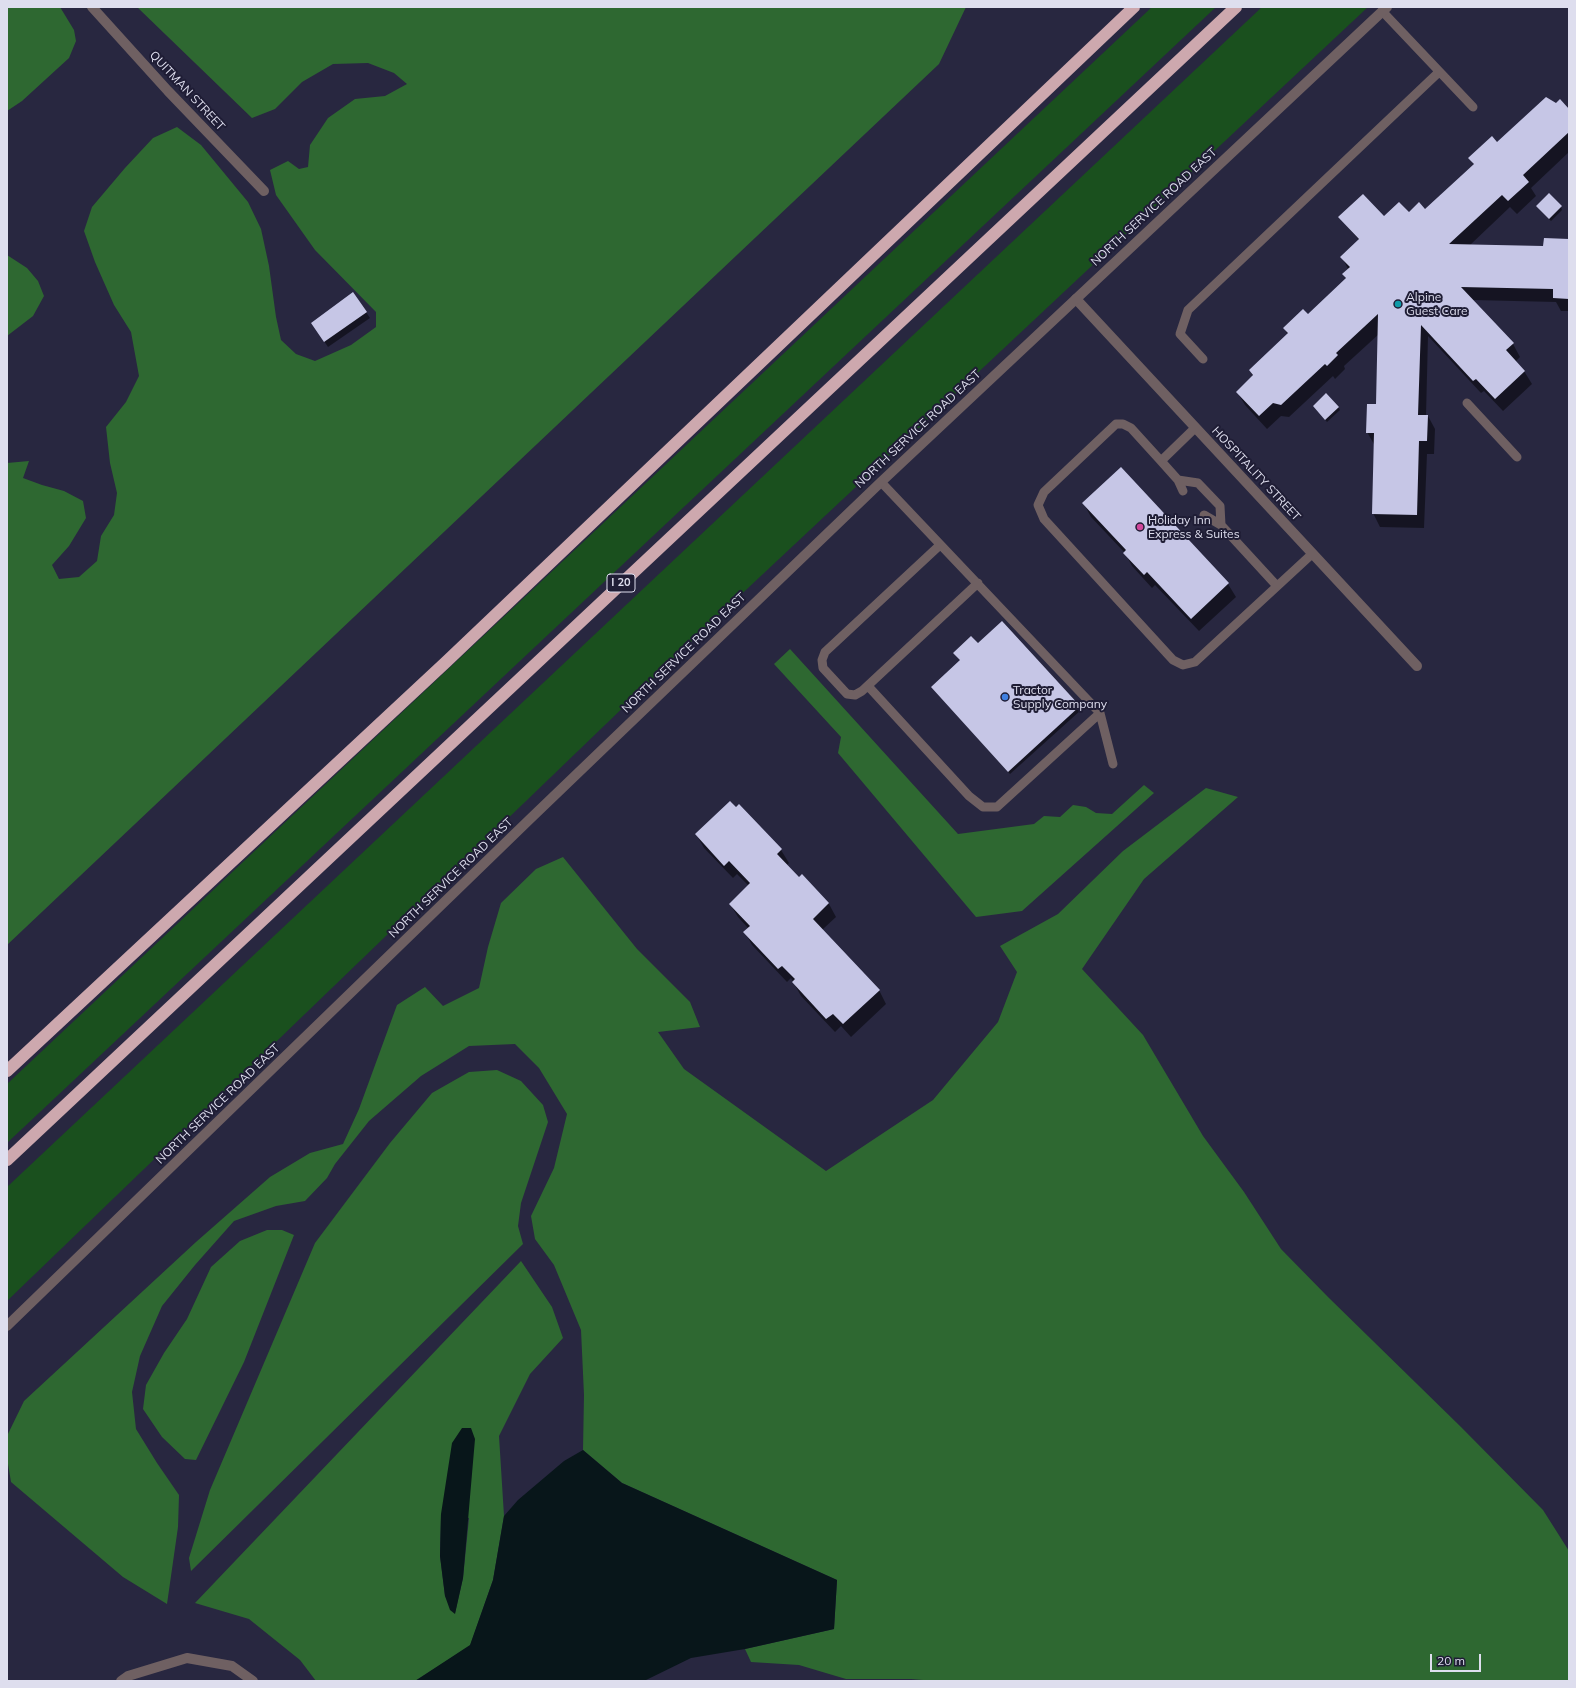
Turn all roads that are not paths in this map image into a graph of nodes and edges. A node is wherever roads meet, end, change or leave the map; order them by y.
1 (92, 7) edge
2 (1134, 7) edge
3 (1236, 7) edge
4 (1384, 9) edge
5 (1439, 72) junction
6 (1473, 107) dead end
7 (264, 191) dead end
8 (1076, 299) junction
9 (1203, 359) dead end
10 (1467, 402) dead end
11 (1195, 428) junction
12 (1517, 457) dead end
13 (1161, 461) junction
14 (1178, 480) junction
15 (881, 482) junction
16 (1183, 491) dead end
17 (1204, 515) dead end
18 (1221, 525) junction
19 (940, 545) junction
20 (1312, 554) junction
21 (978, 583) junction
22 (1277, 586) junction
23 (1418, 666) dead end
24 (868, 686) junction
25 (1100, 713) junction
26 (1113, 764) dead end
27 (7, 1072) edge
28 (7, 1160) edge
29 (7, 1326) edge
30 (121, 1681) edge
31 (253, 1681) edge

1 - 7 street, QUITMAN STREET
2 - 27 highway
3 - 28 highway, I 20
4 - 5 lane
4 - 8 street, NORTH SERVICE ROAD EAST
5 - 6 lane
5 - 9 lane
8 - 11 street, HOSPITALITY STREET
8 - 15 street, NORTH SERVICE ROAD EAST
10 - 12 lane
11 - 13 lane
11 - 20 street, HOSPITALITY STREET
13 - 14 lane
13 - 22 lane
14 - 16 lane
14 - 18 lane
15 - 19 lane
15 - 29 street, NORTH SERVICE ROAD EAST
17 - 18 lane
18 - 22 lane
19 - 21 lane
19 - 24 lane
20 - 22 lane
20 - 23 street, HOSPITALITY STREET
21 - 24 lane
21 - 25 lane
24 - 25 lane
25 - 26 lane
30 - 31 street

